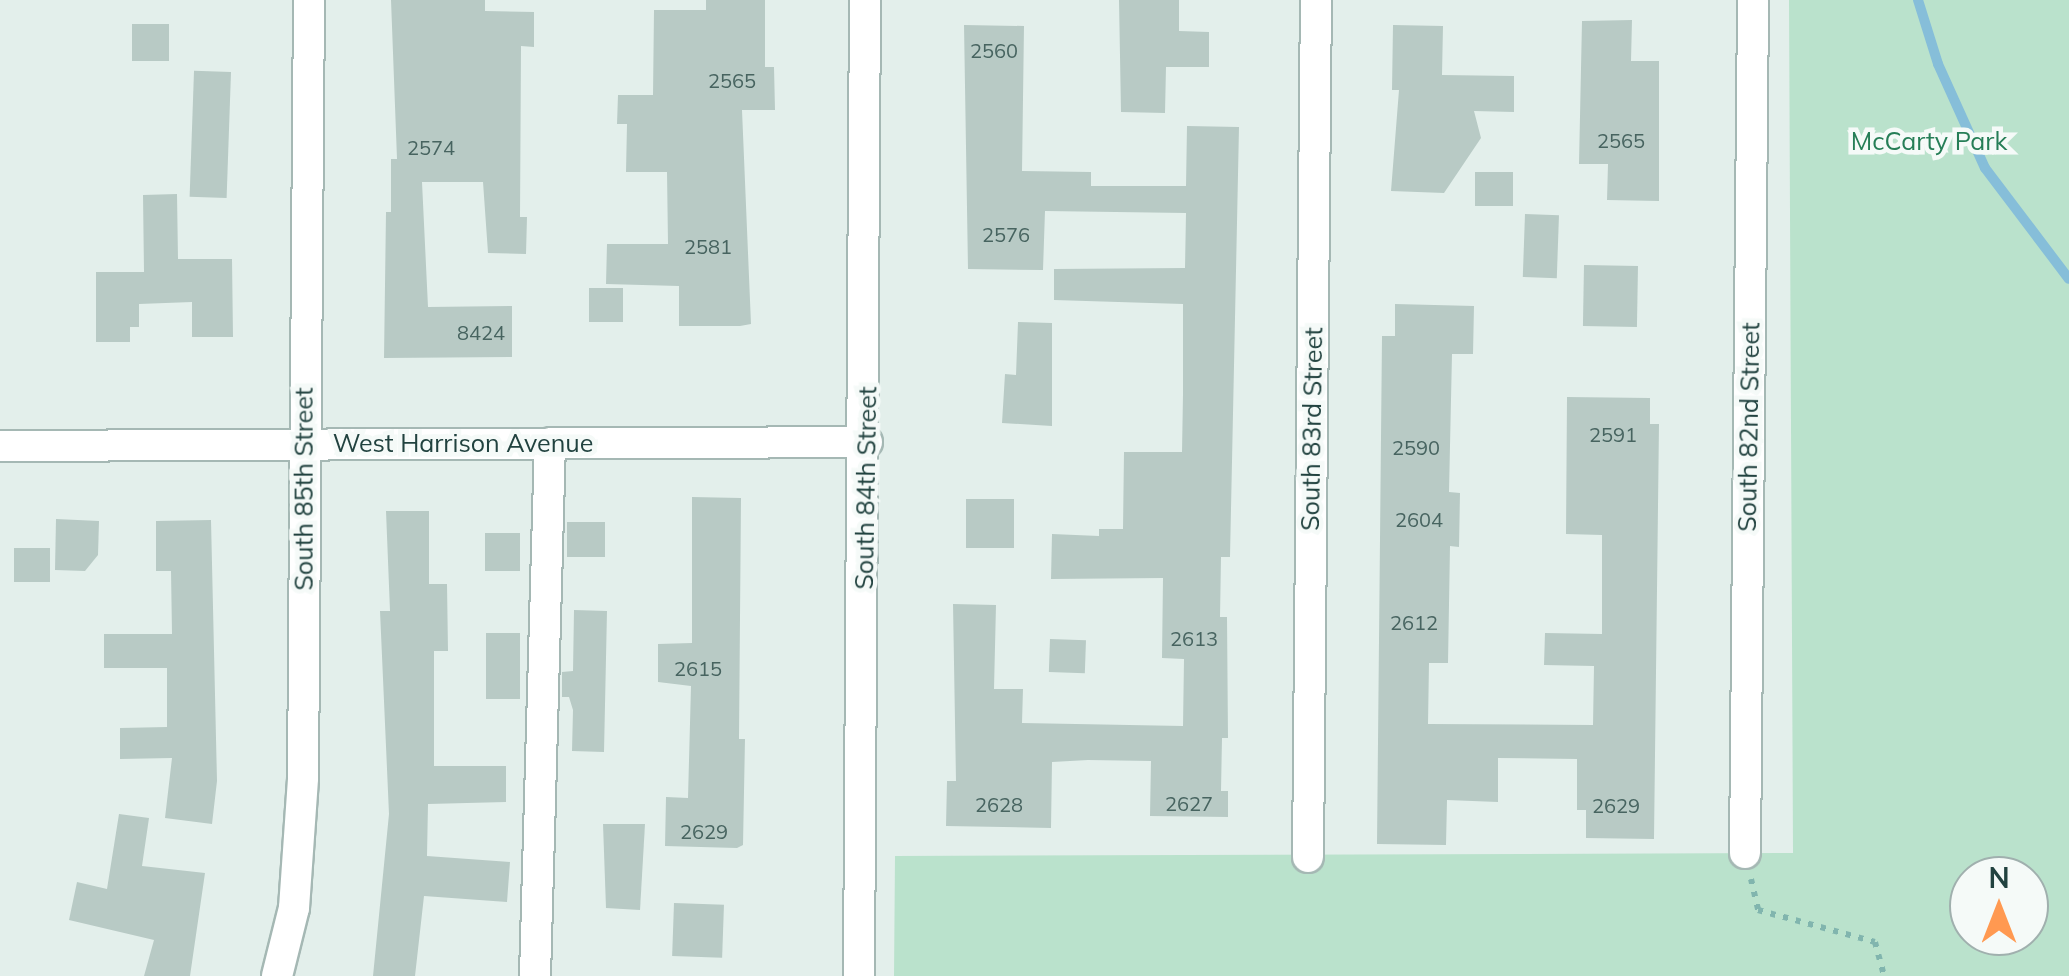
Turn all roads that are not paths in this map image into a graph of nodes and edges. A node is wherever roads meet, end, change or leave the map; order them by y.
1 (309, 0) edge
2 (865, 0) edge
3 (1316, 0) edge
4 (1753, 0) edge
5 (867, 442) junction
6 (304, 443) junction
7 (550, 444) junction
8 (0, 446) edge
9 (1746, 853) road end
10 (1308, 857) dead end
11 (277, 976) edge
12 (536, 976) edge
13 (859, 976) edge

1 - 6 street, South 85th Street
2 - 5 street, South 84th Street
3 - 10 street, South 83rd Street
4 - 9 street, South 82nd Street
5 - 7 street, West Harrison Avenue
5 - 13 street, South 84th Street
6 - 7 street, West Harrison Avenue
6 - 8 street, West Harrison Avenue
6 - 11 street, South 85th Street
7 - 12 street

